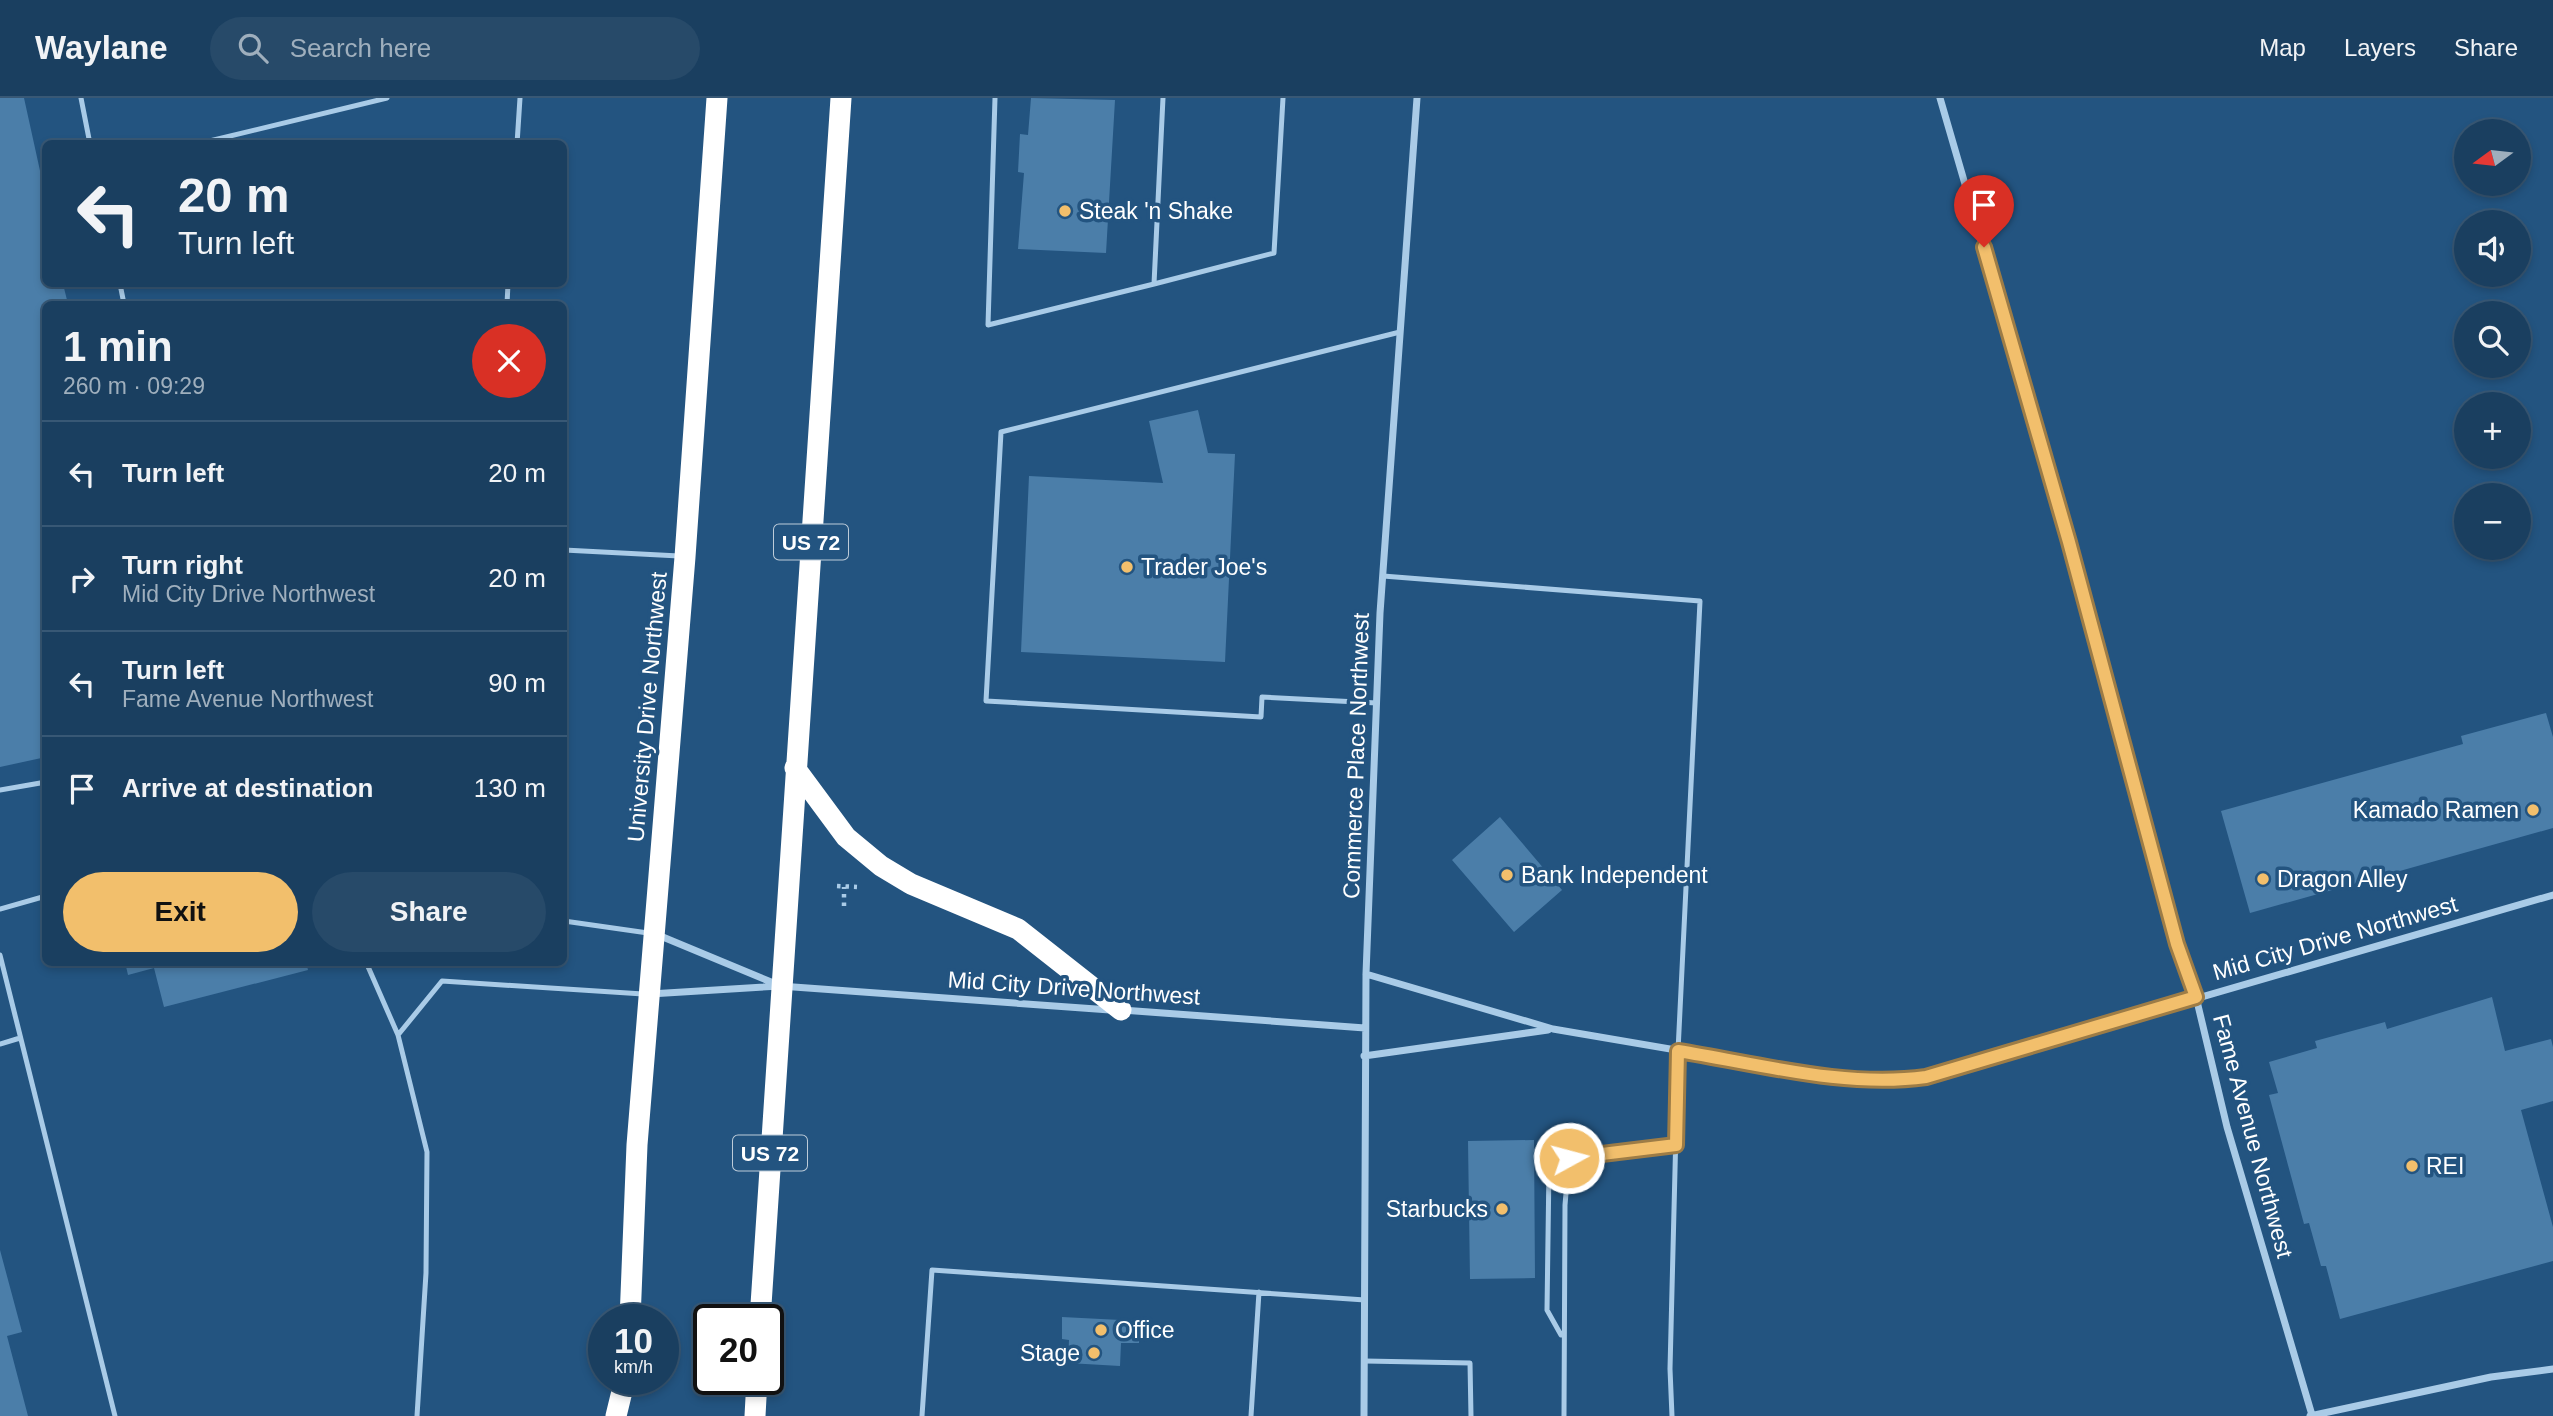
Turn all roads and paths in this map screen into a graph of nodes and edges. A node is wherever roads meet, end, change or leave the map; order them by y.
1 (81, 98) edge
2 (387, 98) edge
3 (520, 98) edge
4 (717, 98) edge
5 (841, 98) edge
6 (995, 98) edge
7 (1163, 98) edge
8 (1283, 98) edge
9 (1417, 98) edge
10 (1940, 98) edge
11 (89, 140) edge
12 (214, 140) edge
13 (517, 140) edge
14 (1154, 284) junction
15 (1400, 332) junction
16 (567, 550) edge
17 (685, 557) junction
18 (1383, 576) junction
19 (1377, 703) junction
20 (795, 768) junction
21 (42, 783) edge
22 (0, 790) edge
23 (837, 886) dead end
24 (2553, 895) edge
25 (42, 897) edge
26 (844, 906) dead end
27 (0, 909) edge
28 (567, 921) edge
29 (655, 933) junction
30 (0, 955) edge
31 (368, 966) edge
32 (1366, 974) junction
33 (780, 986) junction
34 (650, 995) junction
35 (2196, 997) junction
36 (1121, 1010) junction
37 (1365, 1028) junction
38 (1553, 1029) junction
39 (398, 1035) junction
40 (20, 1038) junction
41 (0, 1044) edge
42 (1678, 1051) junction
43 (1364, 1056) junction
44 (1676, 1145) junction
45 (1569, 1158) junction
46 (1259, 1292) junction
47 (1365, 1300) junction
48 (631, 1304) edge
49 (761, 1304) edge
50 (1563, 1338) junction
51 (1365, 1361) junction
52 (2553, 1368) edge
53 (622, 1395) edge
54 (626, 1395) edge
55 (756, 1395) edge
56 (114, 1416) edge
57 (417, 1416) edge
58 (616, 1416) edge
59 (625, 1416) edge
60 (755, 1416) edge
61 (922, 1416) edge
62 (1251, 1416) edge
63 (1364, 1416) edge
64 (1471, 1416) edge
65 (1564, 1416) edge
66 (1672, 1416) edge
67 (2311, 1416) edge

1 - 11 lane
2 - 12 lane
3 - 13 lane
4 - 17 highway, University Drive Northwest
5 - 20 highway, US 72
6 - 14 lane
7 - 14 lane
8 - 14 lane
9 - 15 street, Commerce Place Northwest
10 - 35 street, Fame Avenue Northwest
15 - 18 street, Commerce Place Northwest
15 - 19 lane
16 - 17 lane
17 - 29 highway, University Drive Northwest
18 - 19 street, Commerce Place Northwest
18 - 42 lane
19 - 32 street, Commerce Place Northwest
20 - 33 highway, US 72
20 - 36 highway
21 - 22 lane
23 - 26 path
24 - 35 street, Mid City Drive Northwest
25 - 27 lane
28 - 29 lane
29 - 33 street
29 - 34 highway, University Drive Northwest
30 - 40 lane
31 - 39 lane
32 - 37 street, Commerce Place Northwest
32 - 38 street, Mid City Drive Northwest
33 - 34 street
33 - 36 street, Mid City Drive Northwest
33 - 49 highway, US 72
34 - 39 lane
34 - 48 highway, University Drive Northwest
35 - 42 street, Mid City Drive Northwest
35 - 67 street, Fame Avenue Northwest
36 - 37 street, Mid City Drive Northwest
37 - 43 street, Commerce Place Northwest
38 - 42 street, Mid City Drive Northwest
38 - 43 street, Mid City Drive Northwest
39 - 57 lane
40 - 41 lane
40 - 56 lane
42 - 44 lane
43 - 47 street, Commerce Place Northwest
44 - 45 lane
44 - 66 lane
45 - 50 lane
45 - 50 lane
46 - 47 lane
46 - 61 lane
46 - 62 lane
47 - 51 street, Commerce Place Northwest
50 - 65 lane
51 - 63 street, Commerce Place Northwest
51 - 64 lane
52 - 67 street
53 - 58 highway
54 - 59 highway
55 - 60 highway

